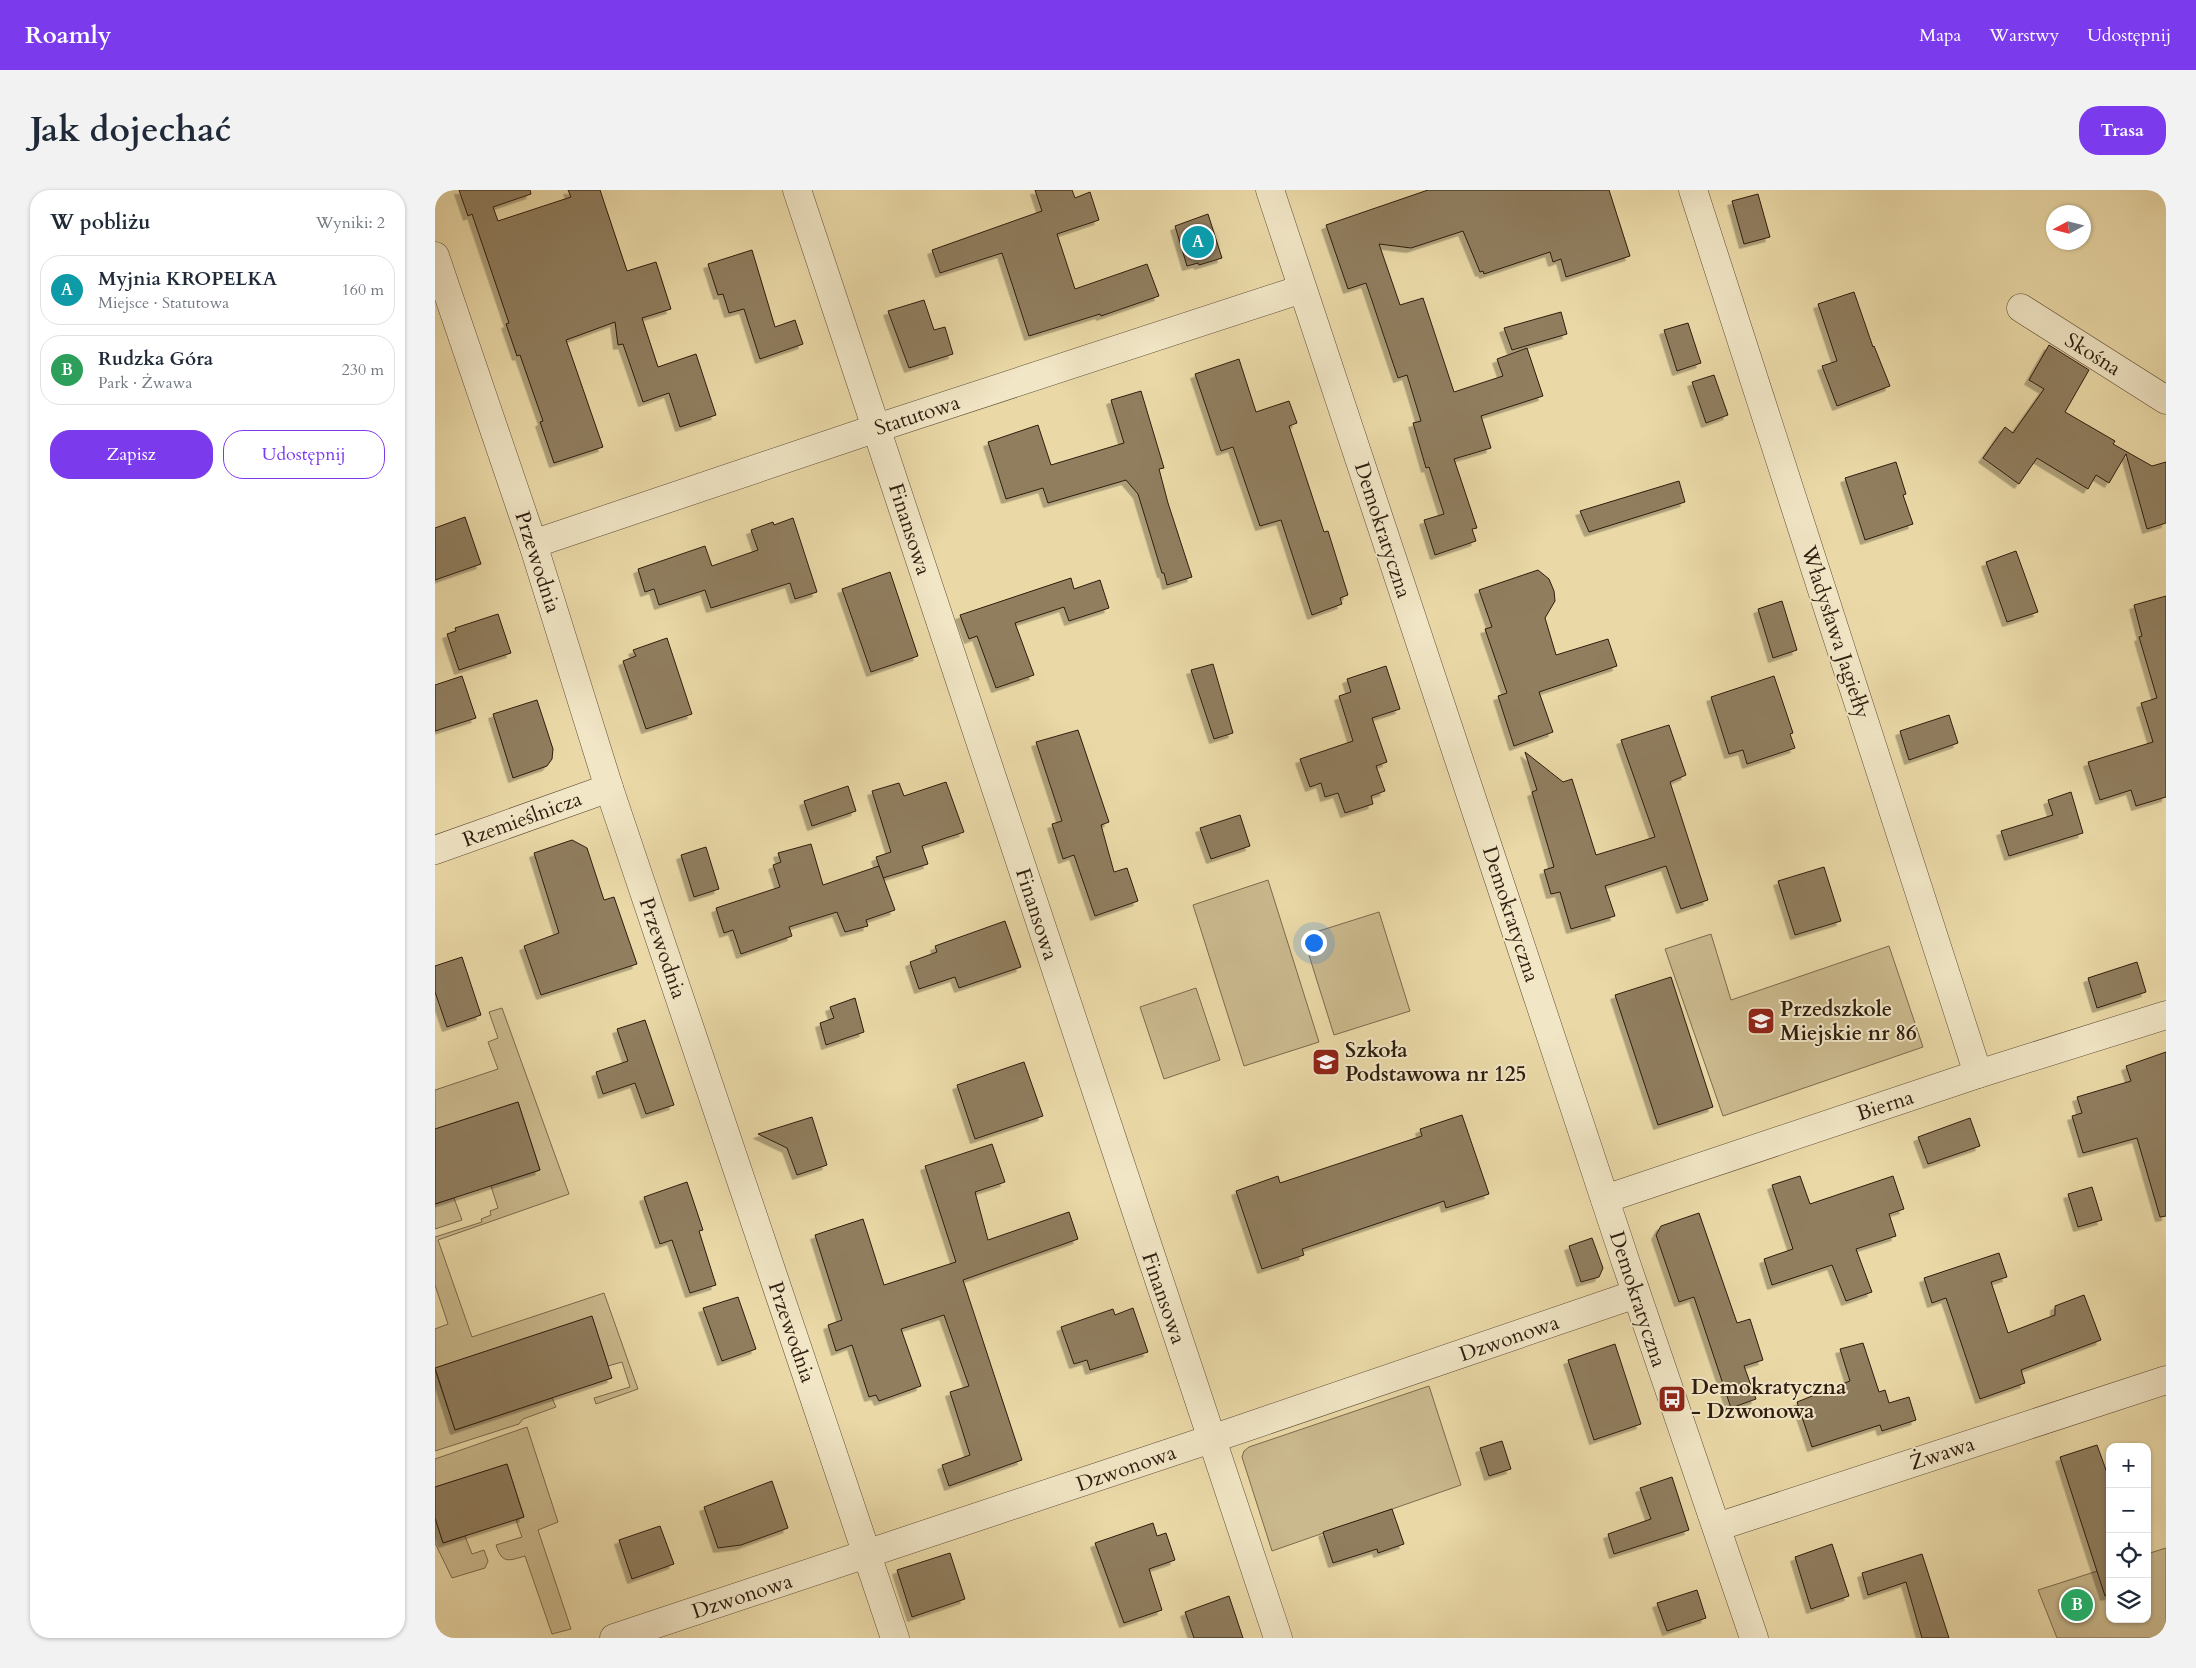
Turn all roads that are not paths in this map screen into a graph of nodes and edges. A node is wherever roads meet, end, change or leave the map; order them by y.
1 (797, 190) edge
2 (1270, 190) edge
3 (1693, 190) edge
4 (435, 256) edge
5 (1303, 289) junction
6 (2021, 308) dead end
7 (2166, 400) edge
8 (877, 428) junction
9 (533, 544) junction
10 (609, 788) junction
11 (435, 850) edge
12 (2166, 1014) edge
13 (1979, 1074) junction
14 (1605, 1199) junction
15 (1636, 1294) junction
16 (2166, 1380) edge
17 (1212, 1439) junction
18 (1717, 1527) junction
19 (867, 1554) junction
20 (614, 1638) edge
21 (895, 1638) edge
22 (1277, 1638) edge
23 (1753, 1638) edge

1 - 8 street, Finansowa
2 - 5 street, Demokratyczna
3 - 13 street, Władysława Jagiełły
4 - 9 street, Przewodnia
5 - 8 street, Statutowa
5 - 14 street, Demokratyczna
6 - 7 street, Skośna
8 - 9 street, Statutowa
8 - 17 street, Finansowa
9 - 10 street, Przewodnia
10 - 11 street, Rzemieślnicza
10 - 19 street, Przewodnia
12 - 13 street, Bierna
13 - 14 street, Bierna
14 - 15 street, Demokratyczna
15 - 17 street, Dzwonowa
15 - 18 street, Demokratyczna
16 - 18 street, Żwawa
17 - 19 street, Dzwonowa
17 - 22 street, Finansowa
18 - 23 street, Demokratyczna
19 - 20 street, Dzwonowa
19 - 21 street, Przewodnia

